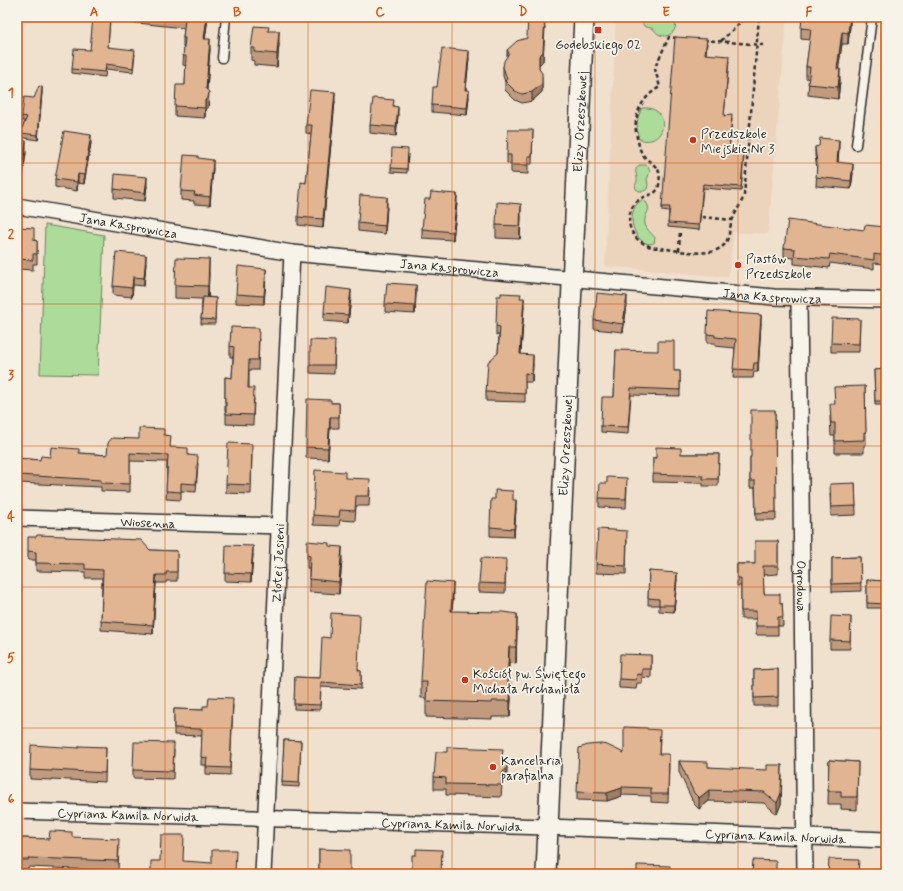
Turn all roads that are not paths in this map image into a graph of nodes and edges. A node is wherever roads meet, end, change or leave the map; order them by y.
1 (226, 17) edge
2 (584, 17) edge
3 (872, 17) edge
4 (222, 58) dead end
5 (856, 145) dead end
6 (17, 206) edge
7 (292, 253) junction
8 (572, 278) junction
9 (799, 298) junction
10 (886, 300) edge
11 (17, 518) edge
12 (279, 526) junction
13 (17, 811) edge
14 (265, 818) junction
15 (548, 827) junction
16 (805, 837) junction
17 (886, 840) edge
18 (263, 874) edge
19 (546, 874) edge
20 (805, 874) edge

1 - 4 lane
2 - 8 street, Elizy Orzeszkowej
3 - 5 lane
6 - 7 street, Jana Kasprowicza
7 - 8 street, Jana Kasprowicza
7 - 12 street, Złotej Jesieni
8 - 9 street, Jana Kasprowicza
8 - 15 street, Elizy Orzeszkowej
9 - 10 street, Jana Kasprowicza
9 - 16 street, Ogrodowa
11 - 12 street, Wiosenna
12 - 14 street, Złotej Jesieni
13 - 14 street, Cypriana Kamila Norwida
14 - 15 street, Cypriana Kamila Norwida
14 - 18 street, Złotej Jesieni
15 - 16 street, Cypriana Kamila Norwida
15 - 19 street, Elizy Orzeszkowej
16 - 17 street, Cypriana Kamila Norwida
16 - 20 street, Ogrodowa

